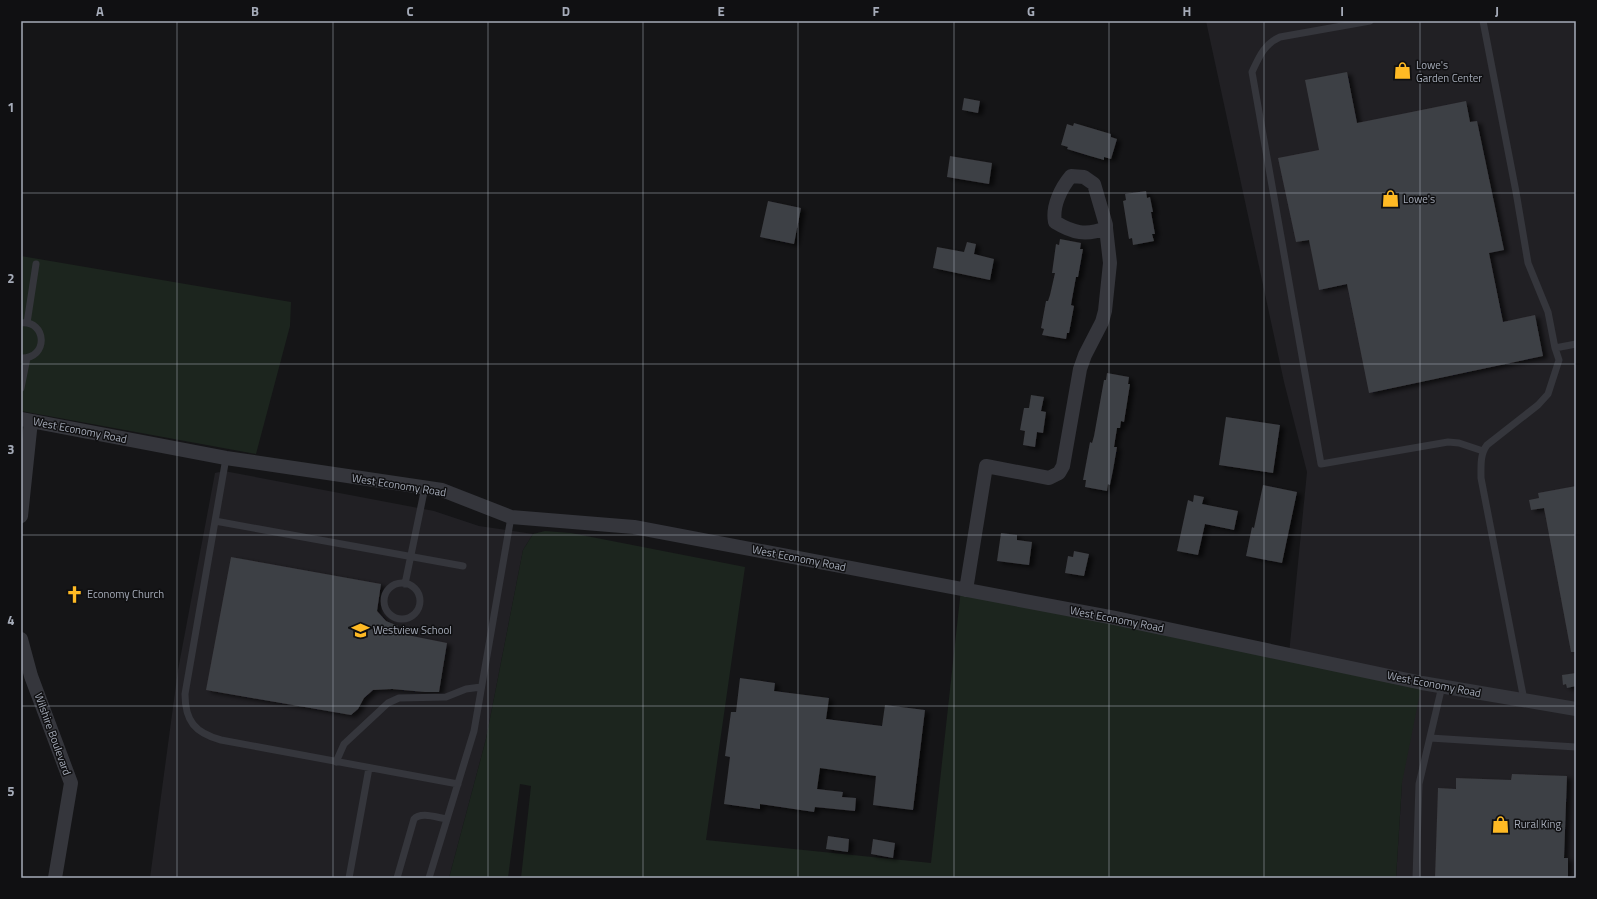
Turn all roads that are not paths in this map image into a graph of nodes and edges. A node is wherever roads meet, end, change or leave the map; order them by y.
1 (1370, 21) edge
2 (1482, 21) edge
3 (1106, 228) junction
4 (36, 264) dead end
5 (24, 323) edge
6 (1576, 344) edge
7 (1555, 348) junction
8 (24, 358) edge
9 (21, 388) edge
10 (24, 418) edge
11 (1483, 451) junction
12 (226, 458) junction
13 (425, 487) junction
14 (21, 516) edge
15 (511, 517) junction
16 (216, 521) junction
17 (411, 556) junction
18 (463, 566) dead end
19 (406, 584) junction
20 (966, 590) junction
21 (21, 639) edge
22 (26, 677) edge
23 (1442, 686) junction
24 (481, 687) junction
25 (1524, 700) junction
26 (1576, 709) edge
27 (1430, 738) junction
28 (1576, 747) edge
29 (336, 762) junction
30 (369, 768) junction
31 (458, 784) junction
32 (447, 819) junction
33 (55, 878) edge
34 (349, 878) edge
35 (397, 878) edge
36 (429, 878) edge
37 (1416, 878) edge

1 - 11 lane
2 - 7 lane
3 - 3 street
3 - 20 street
4 - 5 lane
5 - 8 lane
6 - 7 lane
7 - 11 lane
8 - 9 lane
10 - 12 street, West Economy Road
10 - 14 street
11 - 25 lane
12 - 13 street, West Economy Road
12 - 16 lane
13 - 15 street, West Economy Road
13 - 17 lane
15 - 20 street, West Economy Road
15 - 24 lane
16 - 17 lane
16 - 29 lane
17 - 18 lane
17 - 19 lane
19 - 19 lane
20 - 23 street, West Economy Road
21 - 22 street, Wilshire Boulevard
22 - 33 street, Wilshire Boulevard
23 - 25 street, West Economy Road
23 - 27 lane
24 - 29 lane
24 - 31 lane
25 - 26 street, West Economy Road
27 - 28 lane
27 - 37 lane
29 - 30 lane
30 - 31 lane
30 - 34 lane
31 - 32 lane
32 - 35 lane
32 - 36 lane

